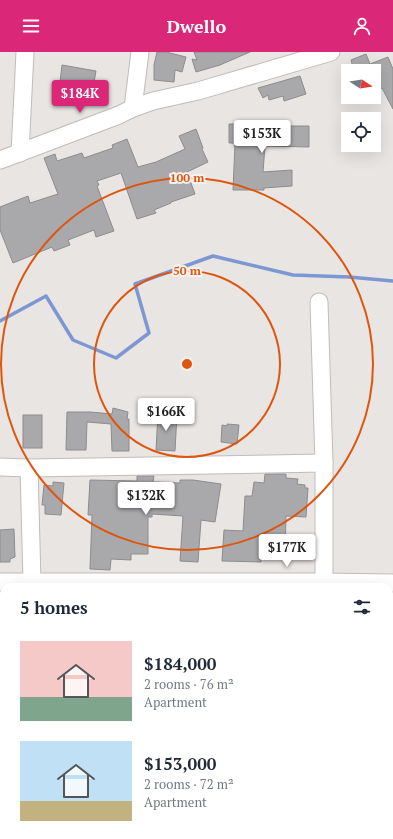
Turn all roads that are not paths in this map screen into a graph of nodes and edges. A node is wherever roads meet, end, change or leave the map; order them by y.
1 (26, 52) edge
2 (140, 52) edge
3 (331, 52) edge
4 (132, 108) junction
5 (20, 153) junction
6 (0, 160) edge
7 (319, 302) dead end
8 (324, 463) junction
9 (0, 467) edge
10 (29, 468) junction
11 (0, 582) edge
12 (32, 582) junction
13 (324, 582) junction
14 (74, 583) edge
15 (302, 583) edge
16 (393, 583) edge

1 - 5 street
2 - 4 street
3 - 4 street
4 - 5 street
5 - 6 street
7 - 8 street
8 - 10 street
8 - 13 street
9 - 10 street
10 - 12 street
11 - 12 street
12 - 14 street
13 - 15 street
13 - 16 street

